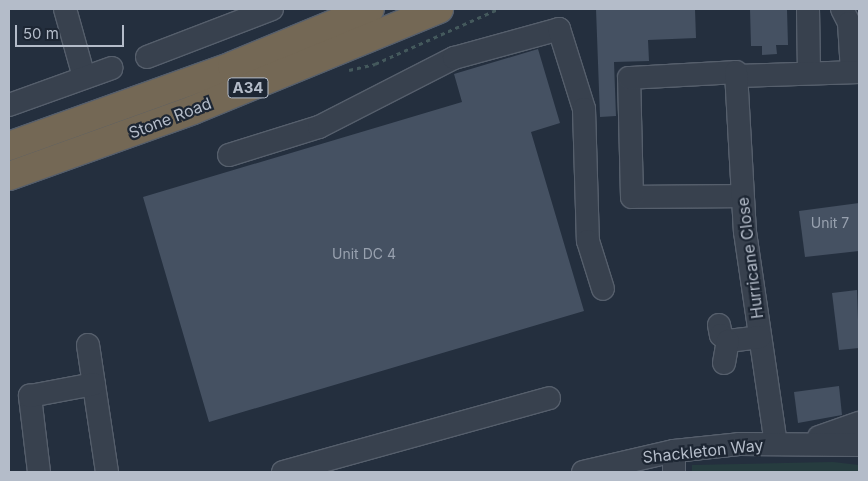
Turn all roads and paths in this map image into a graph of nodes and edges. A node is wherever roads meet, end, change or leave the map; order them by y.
1 (65, 9) edge
2 (370, 9) edge
3 (440, 9) edge
4 (808, 9) edge
5 (842, 9) edge
6 (264, 10) edge
7 (147, 57) dead end
8 (112, 68) dead end
9 (856, 72) edge
10 (809, 73) junction
11 (737, 74) junction
12 (84, 77) junction
13 (9, 105) edge
14 (9, 146) edge
15 (229, 155) dead end
16 (9, 176) edge
17 (742, 196) junction
18 (603, 289) dead end
19 (760, 337) junction
20 (724, 343) dead end
21 (88, 345) dead end
22 (94, 384) junction
23 (549, 398) dead end
24 (859, 423) edge
25 (785, 443) junction
26 (859, 445) edge
27 (674, 462) edge
28 (39, 472) edge
29 (107, 472) edge
30 (283, 472) edge
31 (583, 472) edge

1 - 12 street
2 - 14 highway, Stone Road / A34
3 - 16 highway, Stone Road / A34
4 - 10 street
5 - 9 street
6 - 7 street
8 - 12 street
9 - 10 street
10 - 11 street
11 - 17 street, Hurricane Close
11 - 17 street
12 - 13 street
15 - 18 street
17 - 19 street, Hurricane Close
19 - 20 street
19 - 25 street, Hurricane Close
21 - 22 street
22 - 28 street
22 - 29 street
23 - 30 street
24 - 25 street, Shackleton Way
25 - 26 street, Shackleton Way
25 - 27 street, Shackleton Way
27 - 31 street, Shackleton Way

